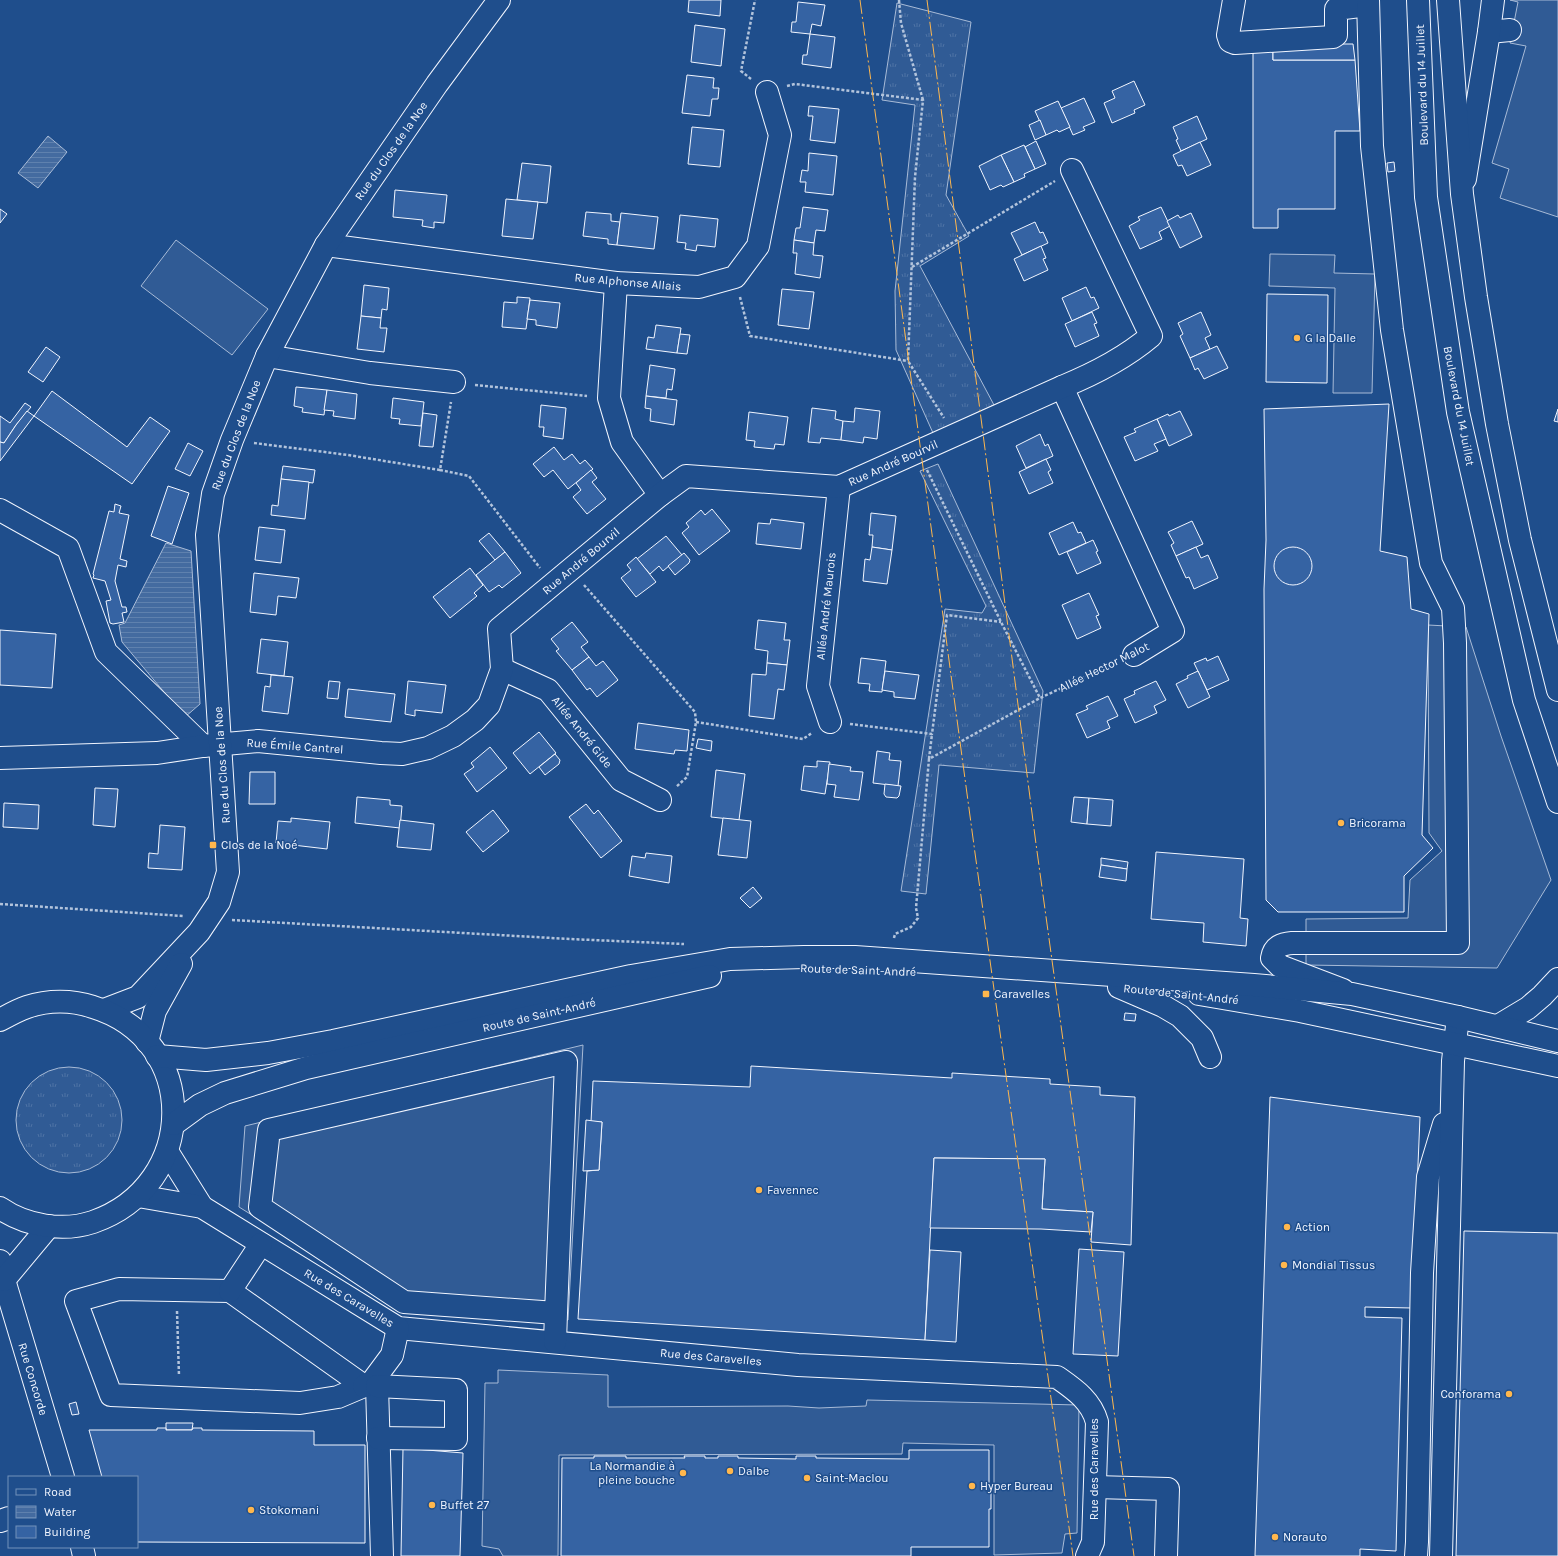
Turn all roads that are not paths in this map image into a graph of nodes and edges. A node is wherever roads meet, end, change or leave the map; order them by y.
1 (499, 0) edge
2 (1234, 0) edge
3 (1418, 0) edge
4 (1448, 0) edge
5 (1493, 0) edge
6 (1368, 2) edge
7 (1335, 4) edge
8 (767, 92) road end
9 (1072, 170) road end
10 (1462, 194) junction
11 (326, 245) junction
12 (616, 283) junction
13 (267, 356) junction
14 (454, 382) road end
15 (1062, 387) junction
16 (839, 487) junction
17 (660, 495) junction
18 (0, 510) edge
19 (1134, 654) road end
20 (502, 669) junction
21 (1558, 690) edge
22 (830, 722) road end
23 (212, 745) junction
24 (0, 758) edge
25 (660, 800) road end
26 (1558, 802) edge
27 (204, 925) junction
28 (1558, 979) edge
29 (1119, 987) junction
30 (1352, 994) junction
31 (104, 1010) junction
32 (4, 1013) edge
33 (1458, 1017) junction
34 (1498, 1026) junction
35 (1558, 1041) edge
36 (1456, 1044) junction
37 (152, 1049) junction
38 (1210, 1057) dead end
39 (1558, 1066) edge
40 (1452, 1099) junction
41 (174, 1124) junction
42 (167, 1151) junction
43 (138, 1196) junction
44 (202, 1207) junction
45 (0, 1208) edge
46 (49, 1226) junction
47 (261, 1244) junction
48 (2, 1270) edge
49 (230, 1291) junction
50 (556, 1313) junction
51 (398, 1328) junction
52 (555, 1342) junction
53 (371, 1385) junction
54 (378, 1438) junction
55 (63, 1476) edge
56 (1095, 1487) junction
57 (382, 1556) edge
58 (1087, 1556) edge
59 (1166, 1556) edge
60 (1416, 1556) edge
61 (1441, 1556) edge

1 - 11 street, Rue du Clos de la Noe
2 - 7 street
3 - 26 street, Boulevard du 14 Juillet
4 - 10 street
5 - 10 street
6 - 7 street
6 - 30 street
8 - 12 street, Rue Alphonse Allais
9 - 15 street, Rue André Bourvil
10 - 21 street
11 - 12 street, Rue Alphonse Allais
11 - 13 street, Rue du Clos de la Noe
12 - 17 street
13 - 14 street
13 - 23 street, Rue du Clos de la Noe
15 - 16 street, Rue André Bourvil
15 - 19 street, Allée Hector Malot
16 - 17 street, Rue André Bourvil
16 - 22 street, Allée André Maurois
17 - 20 street, Rue André Bourvil
18 - 23 street
20 - 23 street, Rue Émile Cantrel
20 - 25 street, Allée André Gide
23 - 24 street, Rue Émile Cantrel
23 - 27 street, Rue du Clos de la Noe
27 - 31 street, Rue du Clos de la Noe
27 - 37 street, Rue du Clos de la Noe
28 - 34 street
29 - 36 street, Route de Saint-André
29 - 38 street
29 - 41 street, Route de Saint-André
30 - 33 street, Route de Saint-André
30 - 37 street, Route de Saint-André
31 - 32 street
31 - 37 street
33 - 34 street, Route de Saint-André
33 - 36 street
34 - 35 street, Route de Saint-André
36 - 39 street, Route de Saint-André
36 - 40 street
37 - 41 street
40 - 60 street
40 - 61 street
41 - 42 street
42 - 43 street
42 - 44 street
43 - 44 street
43 - 46 street
44 - 47 street, Rue des Caravelles
45 - 46 street
46 - 48 street
47 - 49 street
47 - 51 street, Rue des Caravelles
48 - 55 street, Rue Concorde
49 - 53 street
49 - 53 street
50 - 50 street
50 - 52 street
51 - 52 street, Rue des Caravelles
51 - 53 street
52 - 56 street, Rue des Caravelles
53 - 54 street
53 - 54 street
54 - 57 street
56 - 58 street, Rue des Caravelles
56 - 59 street

